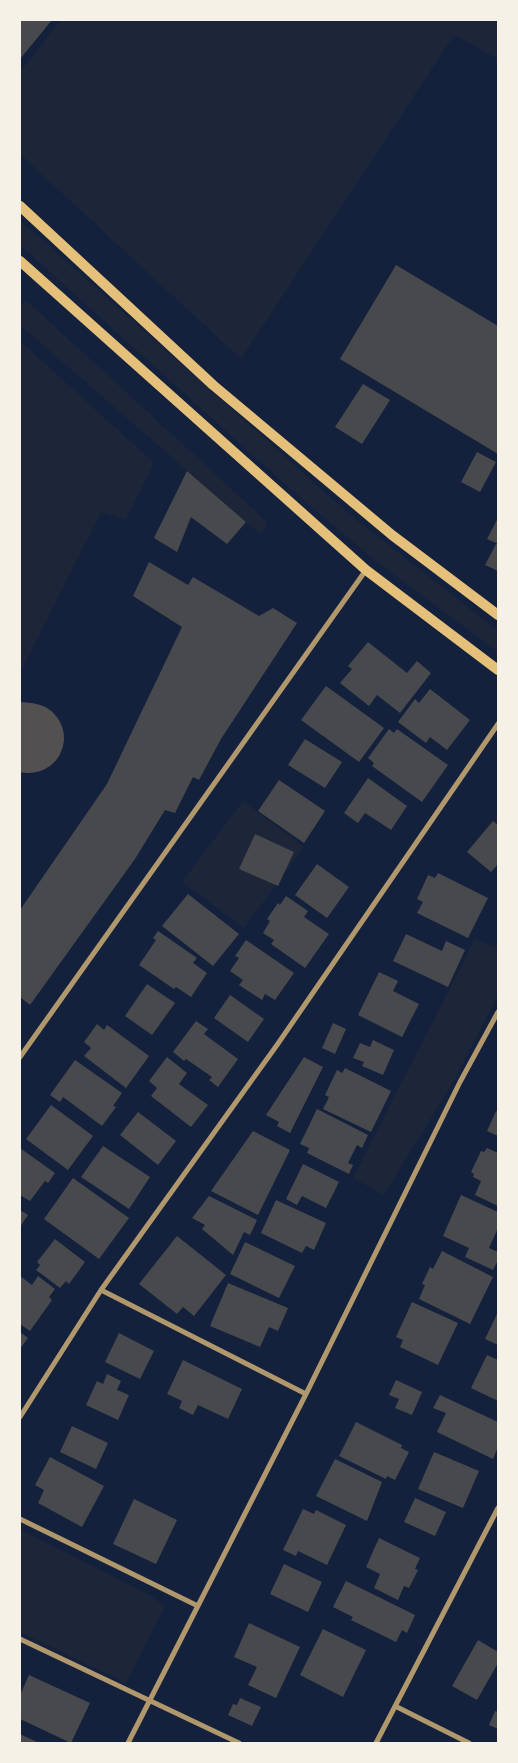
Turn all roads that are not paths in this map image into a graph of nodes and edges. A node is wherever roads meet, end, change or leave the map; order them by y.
1 (20, 206) edge
2 (20, 261) edge
3 (366, 570) junction
4 (498, 615) edge
5 (498, 670) edge
6 (498, 724) edge
7 (498, 1012) edge
8 (20, 1057) edge
9 (101, 1290) junction
10 (306, 1394) junction
11 (20, 1417) edge
12 (498, 1508) edge
13 (20, 1519) edge
14 (198, 1606) junction
15 (20, 1639) edge
16 (150, 1700) junction
17 (395, 1706) junction
18 (128, 1743) edge
19 (239, 1743) edge
20 (376, 1743) edge
21 (469, 1743) edge

1 - 4 main road
2 - 3 main road
3 - 5 main road
3 - 8 street
6 - 9 street
7 - 10 street
9 - 10 street
9 - 11 street
10 - 14 street
12 - 17 street
13 - 14 street
14 - 16 street
15 - 16 street
16 - 18 street
16 - 19 street
17 - 20 street
17 - 21 street

